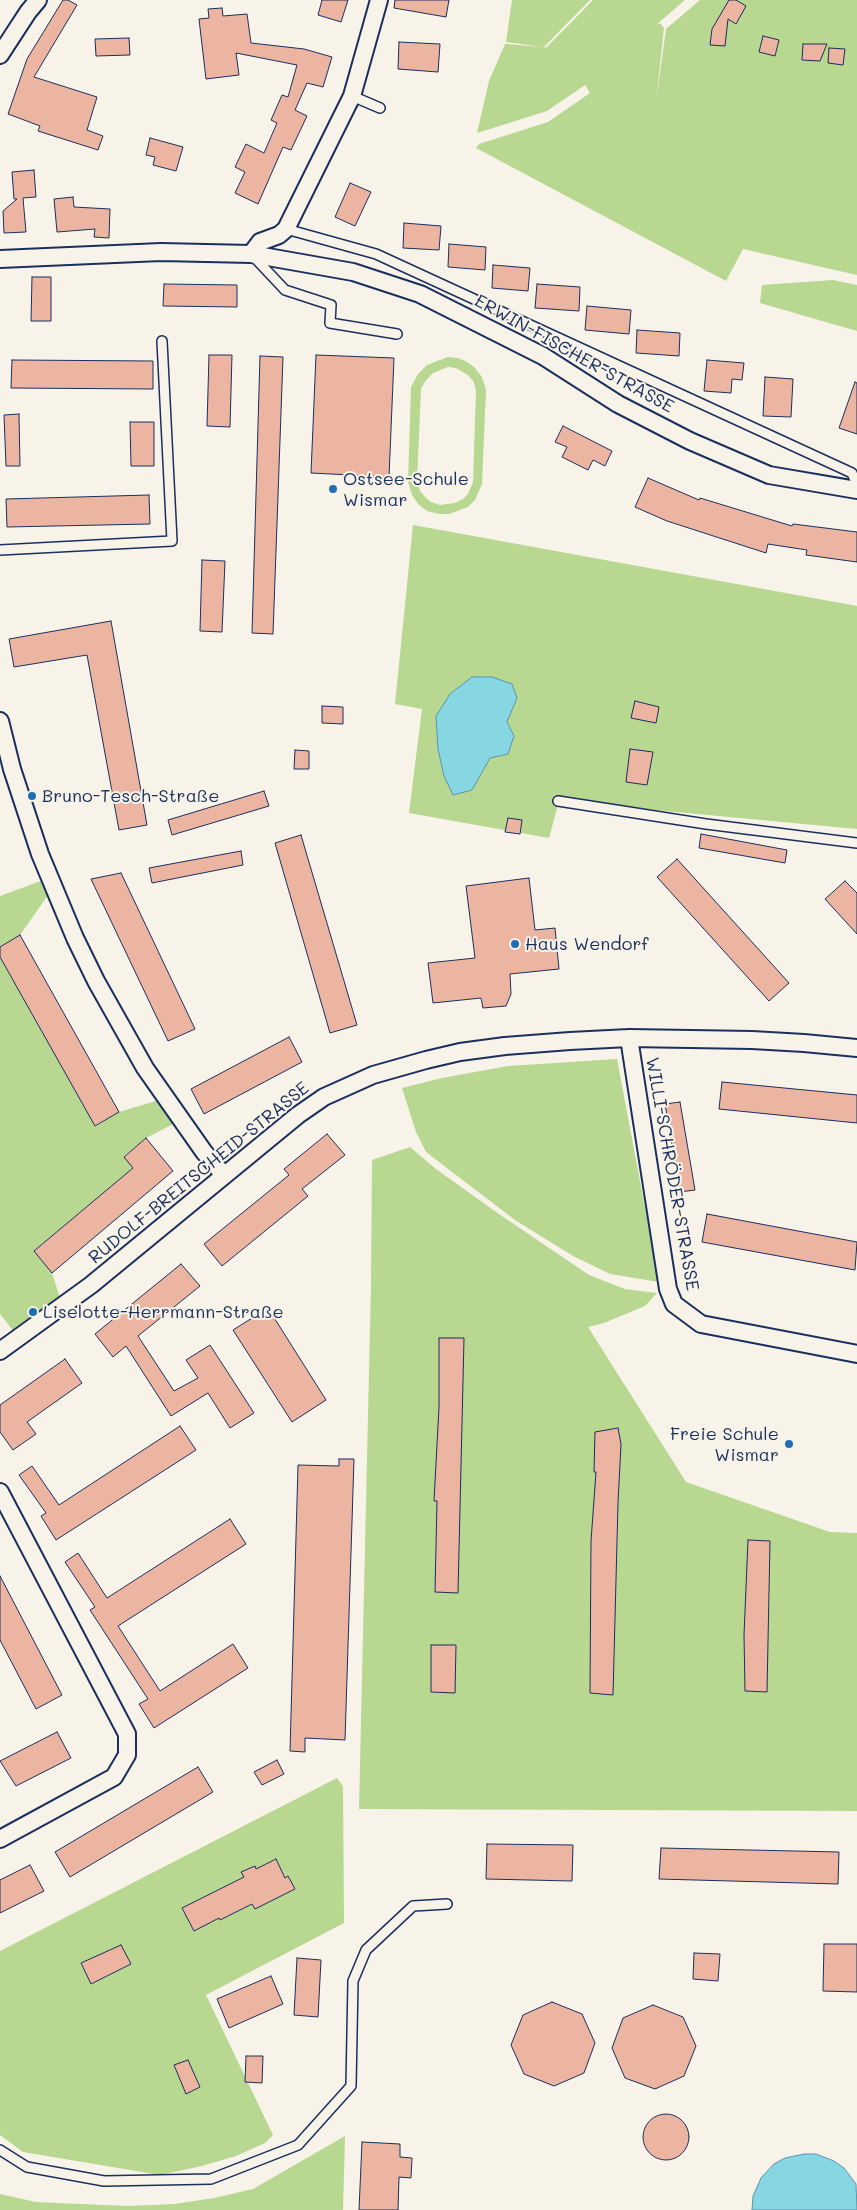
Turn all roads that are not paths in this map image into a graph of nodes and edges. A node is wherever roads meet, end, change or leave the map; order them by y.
1 (38, 0) edge
2 (379, 0) edge
3 (0, 56) edge
4 (352, 96) junction
5 (380, 108) dead end
6 (286, 229) junction
7 (251, 254) junction
8 (0, 258) edge
9 (397, 334) dead end
10 (162, 341) dead end
11 (857, 485) edge
12 (857, 490) edge
13 (0, 550) edge
14 (0, 721) edge
15 (3, 748) edge
16 (558, 801) dead end
17 (857, 844) edge
18 (629, 1038) junction
19 (857, 1048) edge
20 (224, 1175) junction
21 (0, 1351) edge
22 (857, 1354) edge
23 (0, 1492) edge
24 (0, 1839) edge
25 (447, 1904) dead end
26 (0, 2150) edge

1 - 3 street
2 - 4 street
4 - 5 lane
4 - 6 street
6 - 7 street
6 - 11 lane
7 - 8 street, ERWIN-FISCHER-STRASSE
7 - 9 lane
7 - 12 street, ERWIN-FISCHER-STRASSE
10 - 13 lane
14 - 15 street
15 - 20 street
16 - 17 lane
18 - 19 street, RUDOLF-BREITSCHEID-STRASSE
18 - 20 street, RUDOLF-BREITSCHEID-STRASSE
18 - 22 street, WILLI-SCHRÖDER-STRASSE
20 - 21 street, RUDOLF-BREITSCHEID-STRASSE
23 - 24 street
25 - 26 lane

